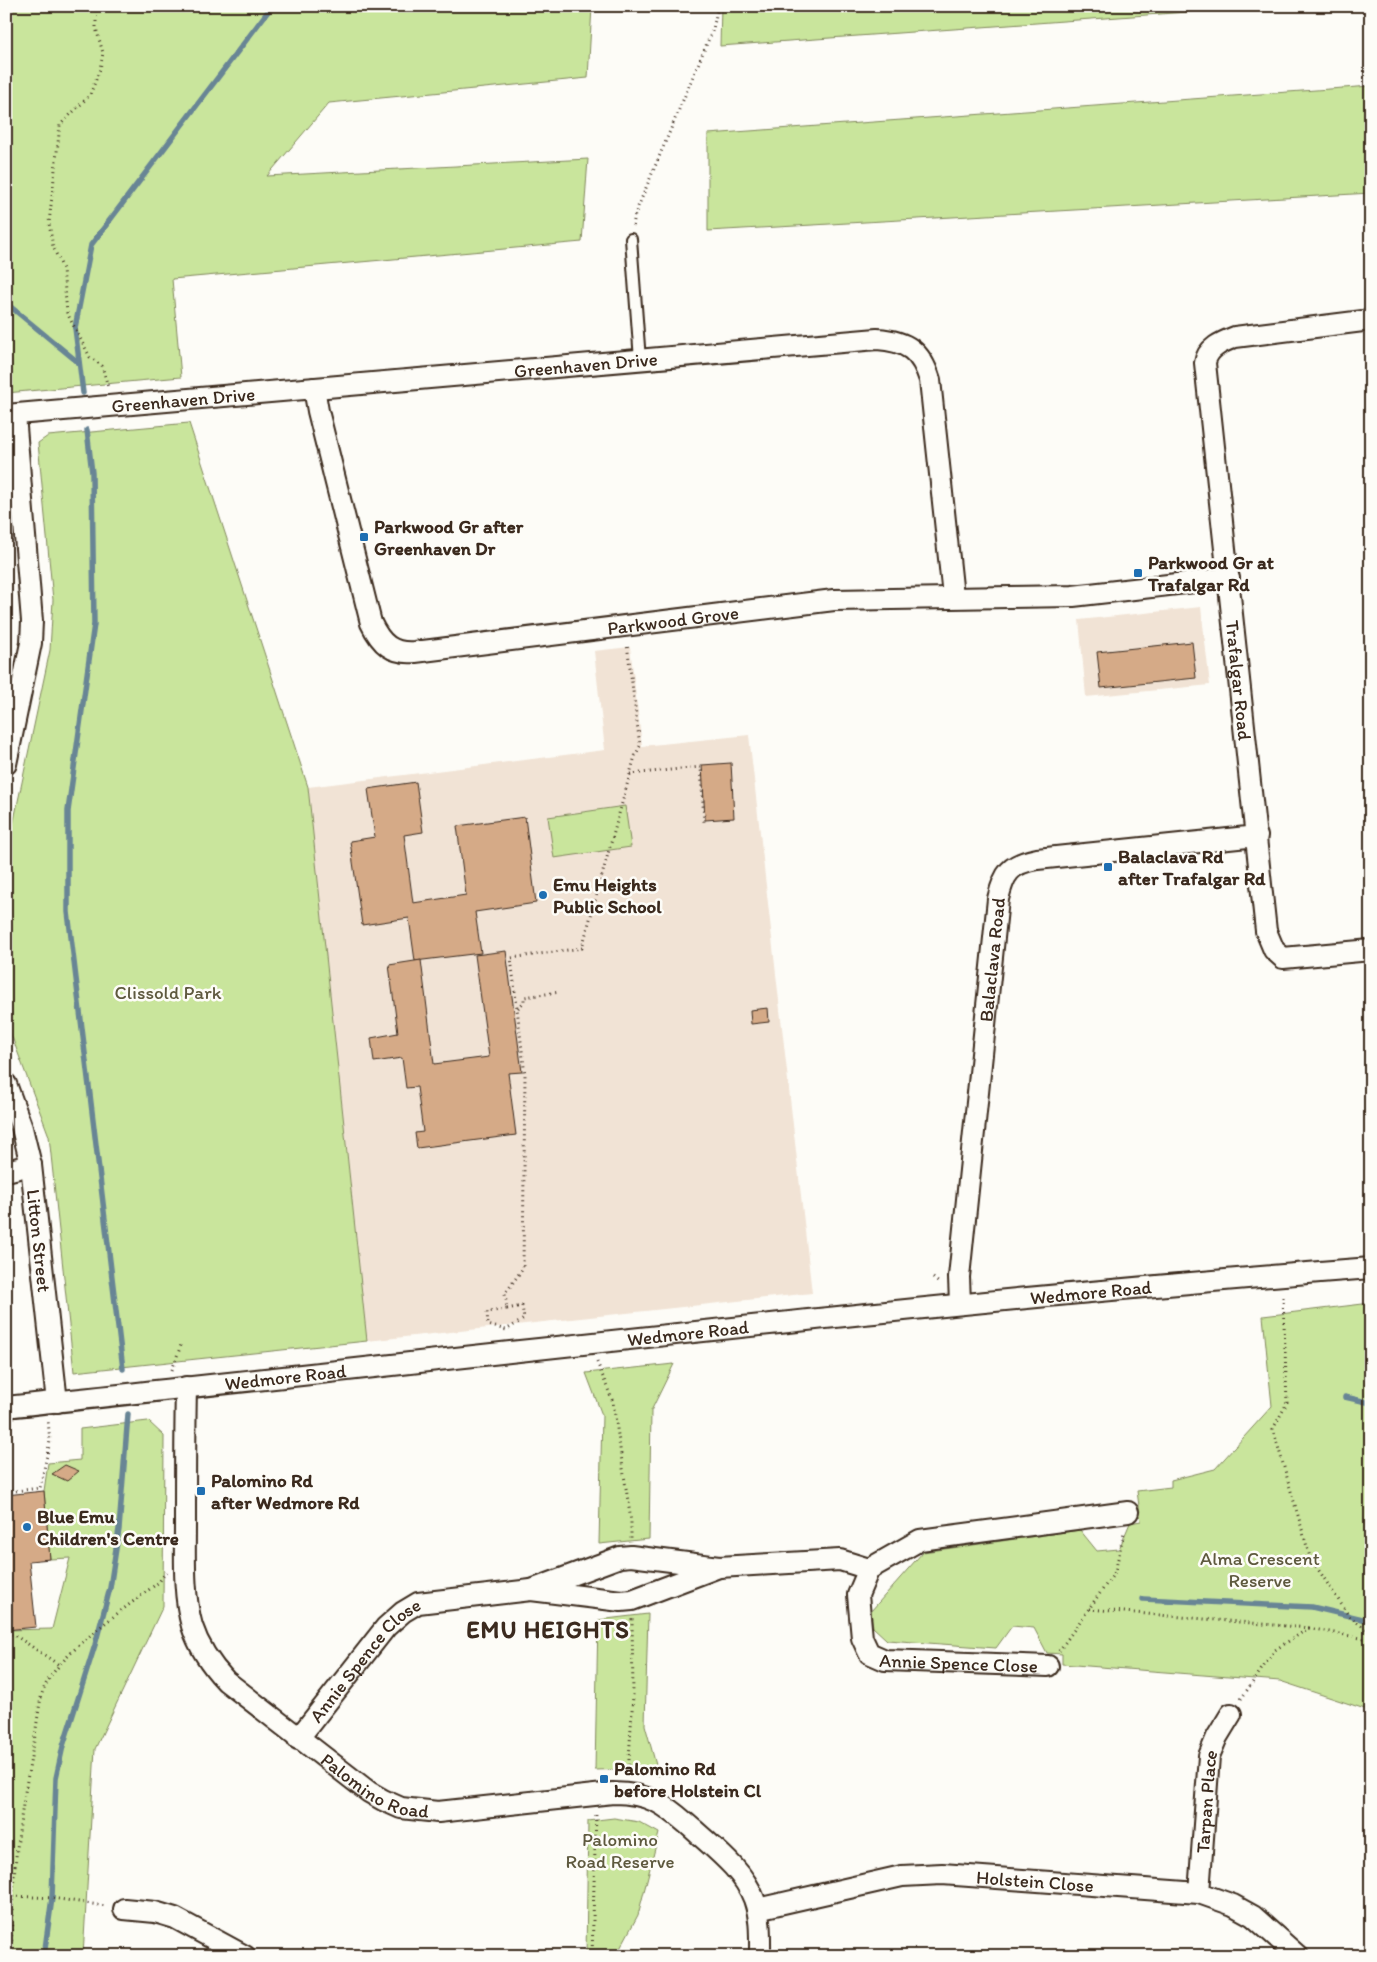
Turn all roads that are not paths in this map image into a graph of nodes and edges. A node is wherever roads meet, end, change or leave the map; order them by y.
1 (631, 239) road end
2 (1371, 320) edge
3 (640, 360) junction
4 (314, 388) junction
5 (11, 415) edge
6 (1229, 578) junction
7 (953, 596) junction
8 (12, 706) edge
9 (6, 764) edge
10 (1257, 836) junction
11 (1371, 950) edge
12 (6, 1084) edge
13 (31, 1166) junction
14 (6, 1171) edge
15 (1371, 1268) edge
16 (960, 1303) junction
17 (179, 1388) junction
18 (6, 1407) edge
19 (52, 1409) junction
20 (1128, 1512) road end
21 (719, 1567) junction
22 (869, 1569) junction
23 (531, 1590) junction
24 (1048, 1666) road end
25 (1231, 1714) road end
26 (298, 1739) junction
27 (1199, 1893) junction
28 (124, 1909) road end
29 (757, 1909) junction
30 (245, 1956) edge
31 (760, 1956) edge
32 (1298, 1956) edge

1 - 3 lane
2 - 6 street, Trafalgar Road
3 - 4 street, Greenhaven Drive
3 - 7 street, Greenhaven Drive
4 - 5 street, Greenhaven Drive
4 - 7 street, Parkwood Grove
5 - 8 street
6 - 7 street, Parkwood Grove
6 - 10 street, Trafalgar Road
8 - 9 street
10 - 11 street, Trafalgar Road
10 - 16 street, Balaclava Road
12 - 13 street, Litton Street
13 - 14 street
13 - 19 street, Litton Street
15 - 16 street, Wedmore Road
16 - 17 street, Wedmore Road
17 - 19 street, Wedmore Road
17 - 26 street, Palomino Road
18 - 19 street, Wedmore Road
20 - 22 street
21 - 22 street, Annie Spence Close
21 - 23 street, Annie Spence Close
21 - 23 street, Annie Spence Close
22 - 24 street, Annie Spence Close
23 - 26 street, Annie Spence Close
25 - 27 street, Tarpan Place
26 - 29 street, Palomino Road
27 - 29 street, Holstein Close
27 - 32 street, Holstein Close
28 - 30 street
29 - 31 street, Palomino Road

